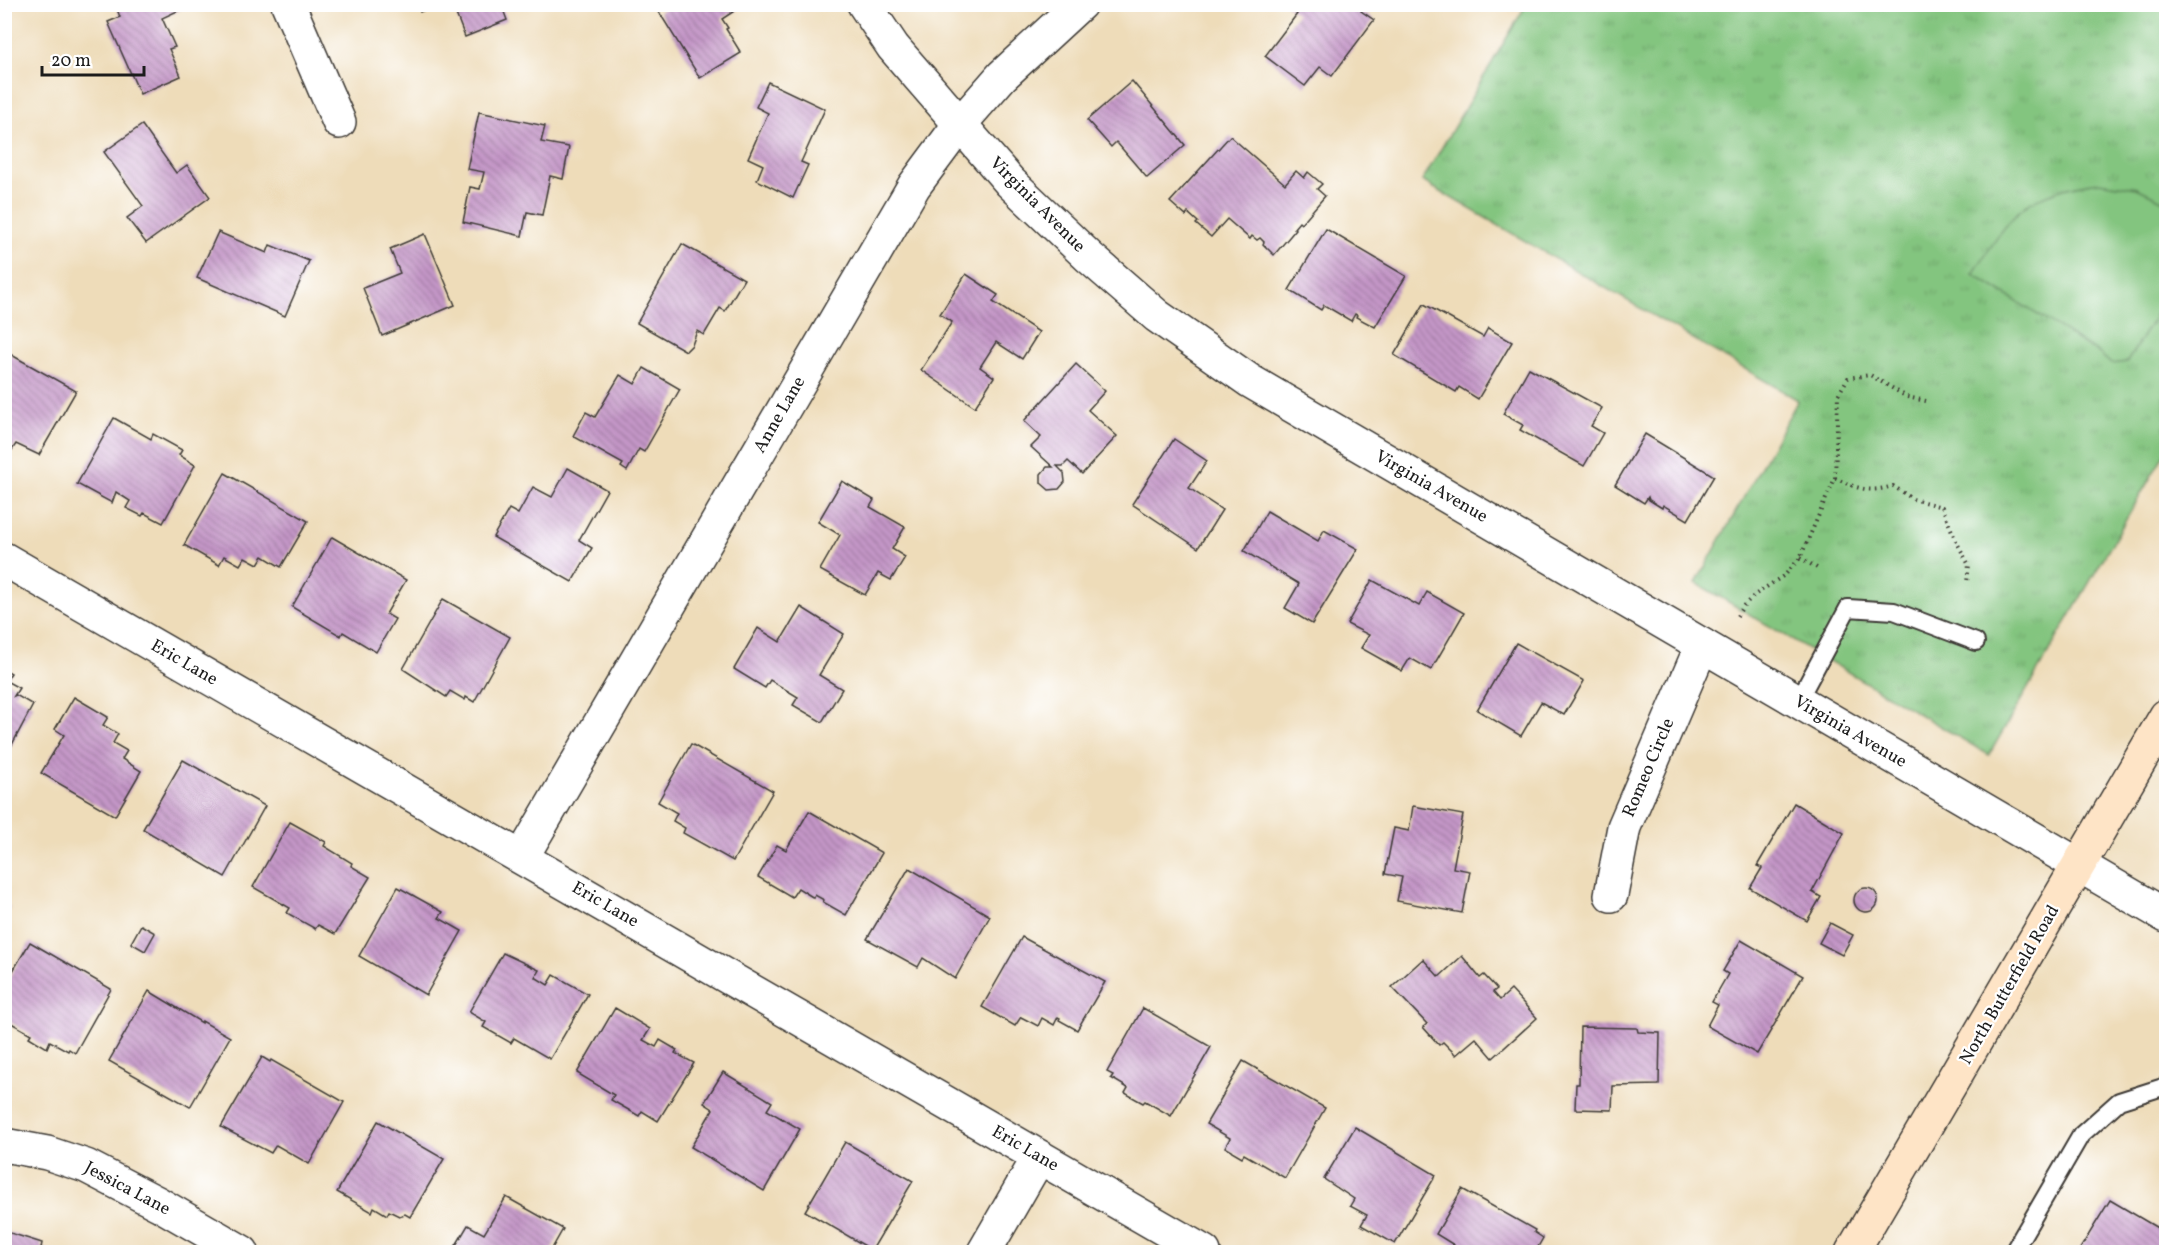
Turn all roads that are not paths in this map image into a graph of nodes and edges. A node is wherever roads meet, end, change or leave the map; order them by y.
1 (288, 4) edge
2 (864, 4) edge
3 (1080, 4) edge
4 (339, 122) dead end
5 (960, 124) junction
6 (4, 559) edge
7 (1976, 642) dead end
8 (1702, 645) junction
9 (1798, 702) junction
10 (2166, 716) edge
11 (522, 857) junction
12 (2080, 866) junction
13 (1611, 895) dead end
14 (2166, 916) edge
15 (2166, 1086) edge
16 (4, 1145) edge
17 (1039, 1157) junction
18 (242, 1252) edge
19 (984, 1252) edge
20 (1204, 1252) edge
21 (1852, 1252) edge
22 (2013, 1252) edge

1 - 4 street
2 - 5 street, Virginia Avenue
3 - 5 street, Anne Lane
5 - 8 street, Virginia Avenue
5 - 11 street, Anne Lane
6 - 11 street, Eric Lane
7 - 9 lane
8 - 9 street, Virginia Avenue
8 - 13 street, Romeo Circle
9 - 12 street, Virginia Avenue
10 - 12 main road, North Butterfield Road
11 - 17 street, Eric Lane
12 - 14 street, Virginia Avenue
12 - 21 main road, North Butterfield Road
15 - 22 lane
16 - 18 street, Jessica Lane
17 - 19 street
17 - 20 street, Eric Lane

